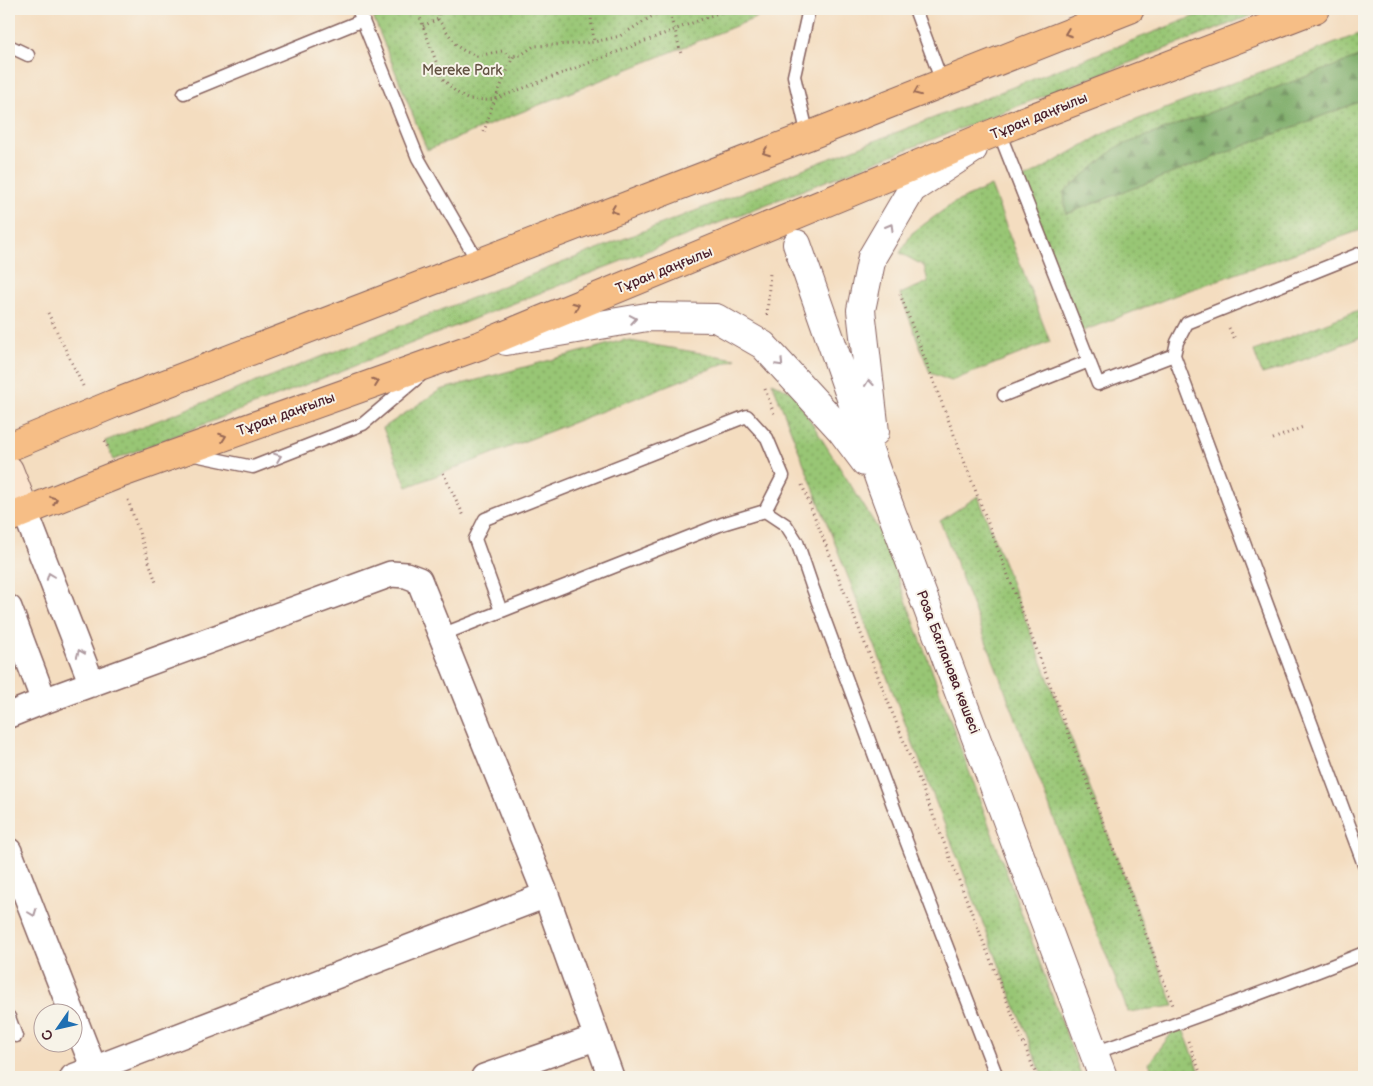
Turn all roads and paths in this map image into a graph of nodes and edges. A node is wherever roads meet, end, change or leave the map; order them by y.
1 (417, 9) edge
2 (439, 9) edge
3 (590, 9) edge
4 (666, 9) edge
5 (727, 9) edge
6 (782, 9) edge
7 (809, 9) edge
8 (915, 9) edge
9 (1130, 9) edge
10 (1315, 9) edge
11 (361, 14) edge
12 (782, 14) dead end
13 (438, 19) junction
14 (423, 26) junction
15 (675, 30) junction
16 (594, 42) junction
17 (9, 46) edge
18 (681, 54) dead end
19 (28, 55) dead end
20 (514, 55) junction
21 (942, 82) junction
22 (184, 93) dead end
23 (496, 99) junction
24 (484, 132) dead end
25 (999, 132) junction
26 (808, 136) junction
27 (797, 244) dead end
28 (1364, 252) edge
29 (478, 262) junction
30 (770, 273) dead end
31 (900, 294) dead end
32 (48, 313) dead end
33 (767, 320) dead end
34 (481, 345) junction
35 (1174, 356) junction
36 (440, 360) junction
37 (1089, 361) junction
38 (764, 388) dead end
39 (86, 393) dead end
40 (1004, 395) dead end
41 (775, 415) dead end
42 (1303, 427) dead end
43 (1274, 439) dead end
44 (9, 447) edge
45 (180, 452) junction
46 (9, 470) edge
47 (443, 473) dead end
48 (800, 478) dead end
49 (881, 484) junction
50 (128, 499) dead end
51 (765, 511) junction
52 (17, 514) edge
53 (475, 539) junction
54 (157, 585) dead end
55 (9, 608) edge
56 (501, 611) junction
57 (441, 635) junction
58 (92, 684) junction
59 (44, 701) junction
60 (9, 714) edge
61 (9, 851) edge
62 (1364, 865) edge
63 (546, 895) junction
64 (1364, 953) edge
65 (9, 1017) edge
66 (1180, 1022) junction
67 (16, 1036) dead end
68 (595, 1038) junction
69 (1099, 1065) edge
70 (84, 1073) edge
71 (484, 1077) edge
72 (610, 1077) edge
73 (997, 1077) edge
74 (1037, 1077) edge
75 (1202, 1077) edge

1 - 14 path
2 - 13 path
3 - 16 path
4 - 15 path
4 - 16 path
5 - 15 path
6 - 12 path
7 - 26 lane
8 - 21 lane
9 -> 21 main road
10 - 25 main road, Тұран даңғылы
11 - 22 lane
11 - 29 lane
13 - 14 path
13 - 20 path
14 - 23 path
15 - 18 path
15 - 23 path
16 - 20 path
17 - 19 lane
20 - 23 path
21 -> 26 main road
23 - 24 path
34 -> 25 main road, Тұран даңғылы
25 - 37 lane
49 -> 25 street
26 -> 29 main road
27 - 49 street, Роза Бағланова көшесі
28 - 35 lane
29 - 44 main road
30 - 33 path
31 - 66 path
32 - 39 path
34 - 36 main road, Тұран даңғылы
34 -> 49 street
35 - 37 lane
35 - 62 lane
45 -> 36 main road, Тұран даңғылы
45 -> 36 lane
37 - 40 lane
38 - 41 path
42 - 43 path
52 -> 45 main road, Тұран даңғылы
46 - 52 main road
47 - 53 path
48 - 74 path
49 - 69 street, Роза Бағланова көшесі
50 - 54 path
51 - 53 lane
51 - 56 lane
51 - 73 lane
58 -> 52 street
53 - 56 lane
55 - 59 street
56 - 57 lane
57 - 58 street
57 - 63 street
58 - 59 street
59 - 60 street
61 -> 70 street
63 - 68 street
63 - 70 street
64 - 66 lane
65 - 67 lane
66 - 69 lane
66 - 75 path
68 - 71 street
68 - 72 street

